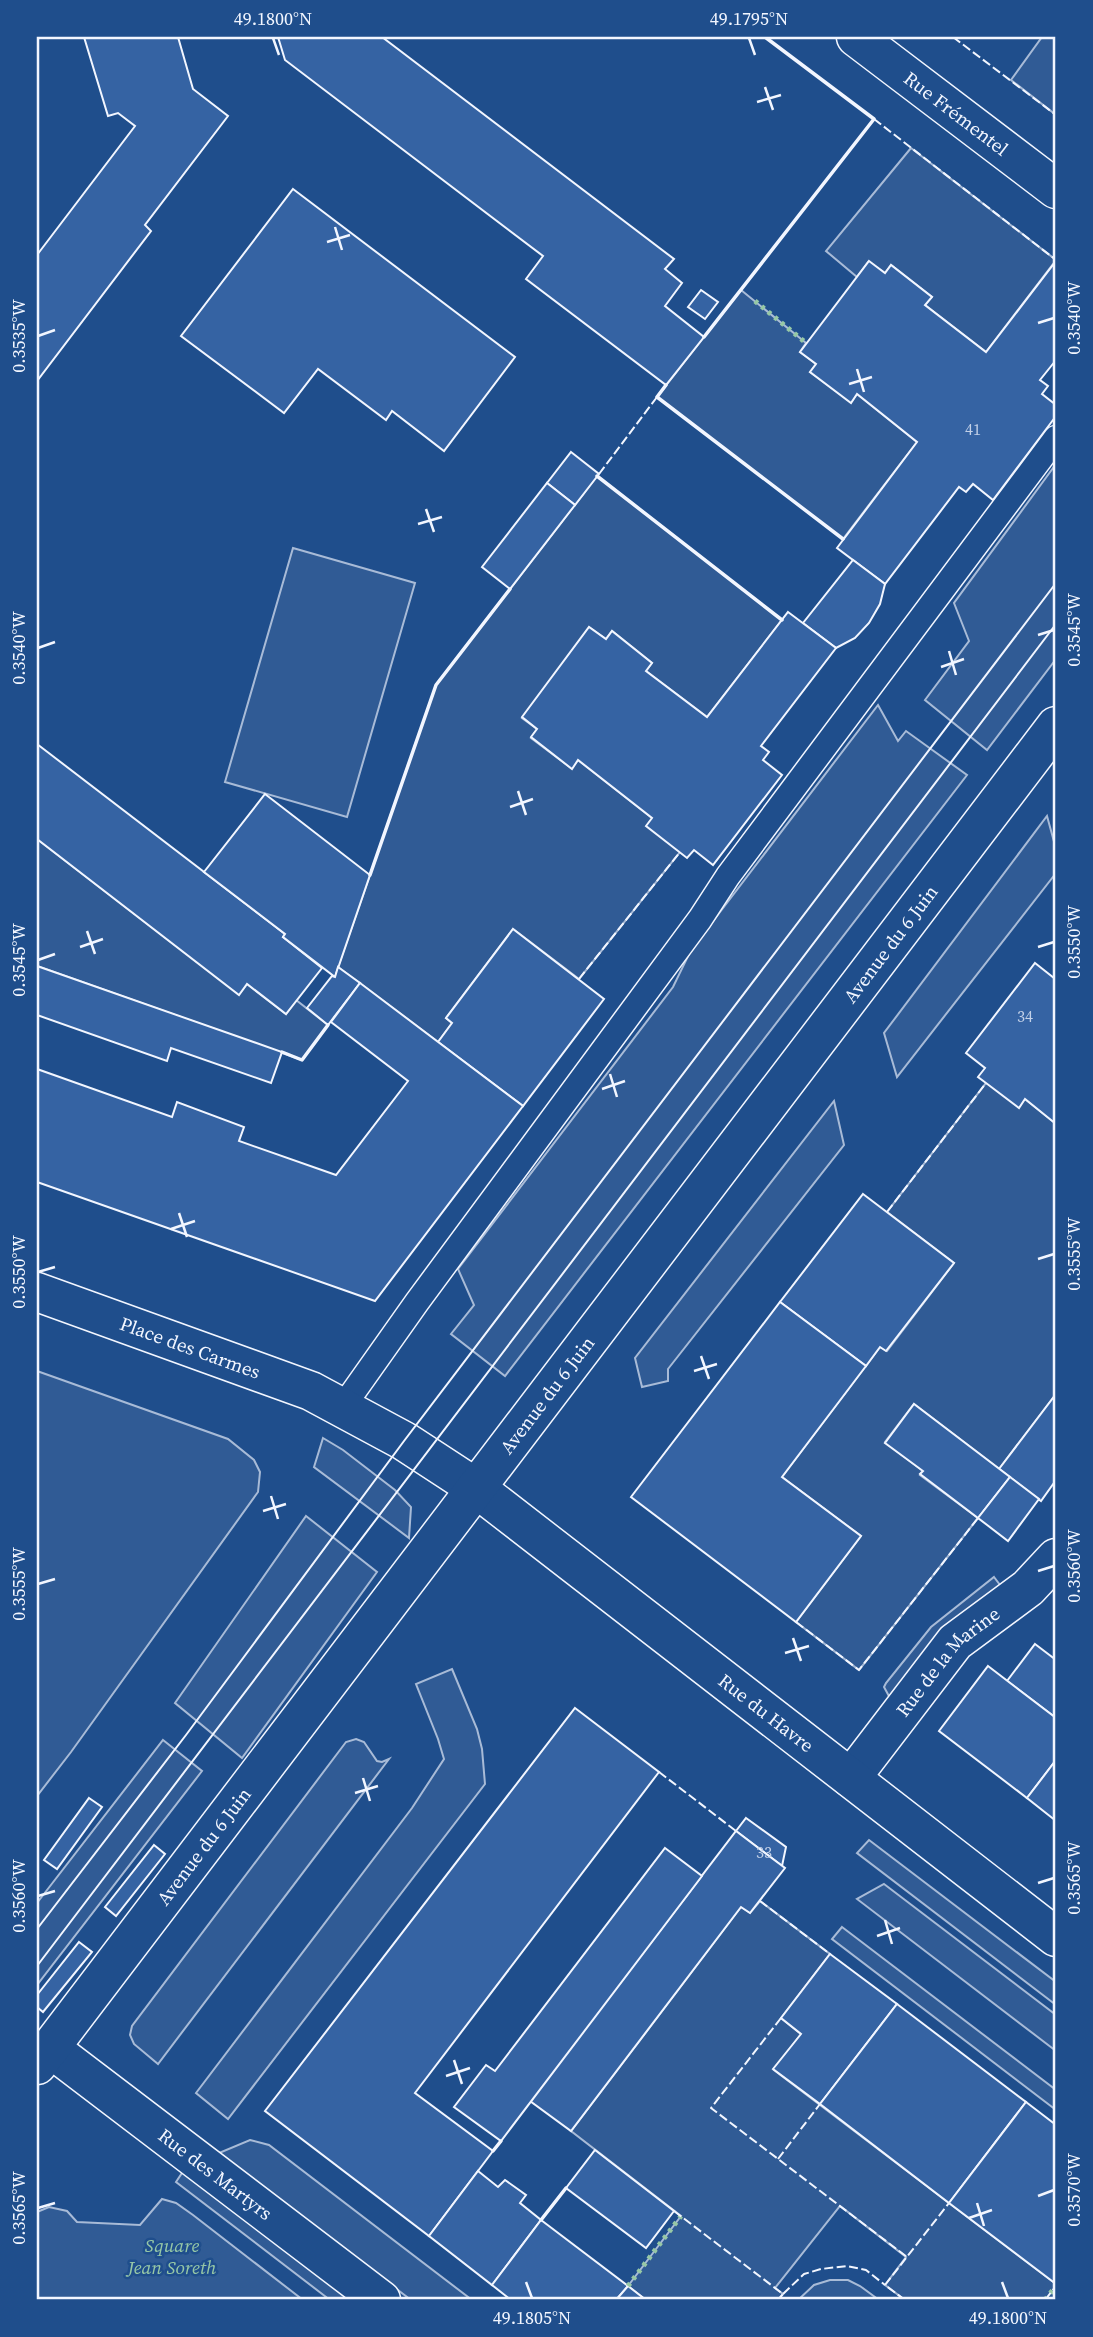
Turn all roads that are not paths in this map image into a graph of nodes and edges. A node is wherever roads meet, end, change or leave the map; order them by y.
1 (873, 42) edge
2 (1056, 189) edge
3 (1056, 438) edge
4 (1056, 726) edge
5 (37, 1292) edge
6 (342, 1408) junction
7 (476, 1488) junction
8 (1056, 1558) edge
9 (851, 1778) junction
10 (1056, 1937) edge
11 (43, 2057) edge
12 (381, 2300) edge

1 - 2 street, Rue Frémentel
3 - 6 lane
4 - 7 street, Avenue du 6 Juin
5 - 6 street, Place des Carmes
6 - 7 street, Place des Carmes
7 - 9 street, Rue du Havre
7 - 11 street, Avenue du 6 Juin
8 - 9 street, Rue de la Marine
9 - 10 street, Rue du Havre
11 - 12 street, Rue des Martyrs

